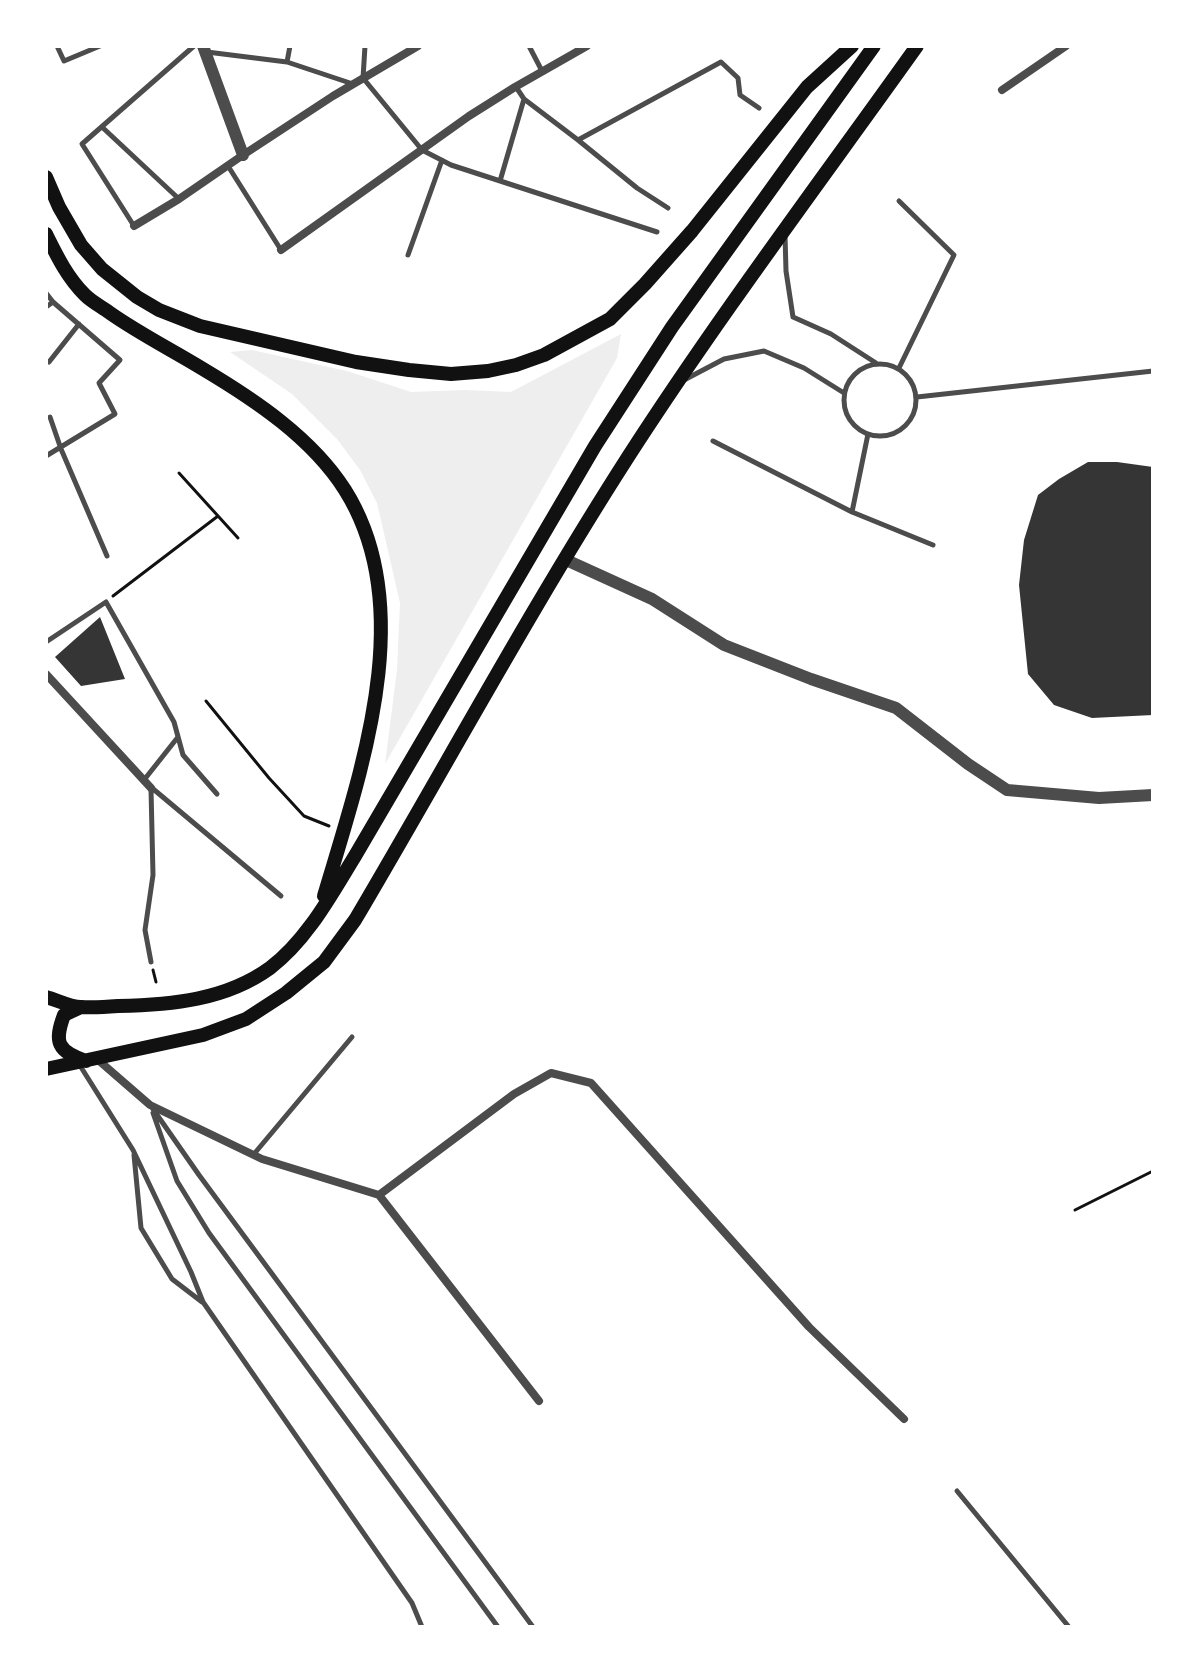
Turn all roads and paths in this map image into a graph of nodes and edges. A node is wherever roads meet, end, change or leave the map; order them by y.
1 (57, 46) edge
2 (100, 46) edge
3 (290, 46) edge
4 (365, 46) edge
5 (418, 46) edge
6 (529, 46) edge
7 (587, 46) edge
8 (852, 46) edge
9 (874, 46) edge
10 (917, 46) edge
11 (1066, 46) edge
12 (201, 48) edge
13 (287, 62) junction
14 (542, 71) junction
15 (363, 78) junction
16 (353, 84) junction
17 (515, 87) junction
18 (1002, 90) dead end
19 (524, 99) junction
20 (759, 108) dead end
21 (102, 127) junction
22 (578, 140) junction
23 (422, 150) junction
24 (243, 155) junction
25 (442, 160) junction
26 (228, 165) junction
27 (46, 177) edge
28 (500, 181) junction
29 (179, 199) junction
30 (899, 201) dead end
31 (668, 208) dead end
32 (134, 226) joint
33 (785, 231) junction
34 (657, 232) dead end
35 (46, 234) edge
36 (281, 250) joint
37 (408, 255) dead end
38 (46, 293) edge
39 (53, 302) junction
40 (46, 307) edge
41 (79, 324) junction
42 (49, 362) dead end
43 (877, 363) junction
44 (899, 368) junction
45 (1153, 371) edge
46 (678, 383) junction
47 (844, 394) junction
48 (917, 397) junction
49 (50, 417) dead end
50 (868, 434) junction
51 (713, 441) dead end
52 (61, 449) junction
53 (46, 456) edge
54 (179, 473) dead end
55 (852, 512) junction
56 (218, 516) junction
57 (238, 538) dead end
58 (933, 545) dead end
59 (107, 556) dead end
60 (564, 559) junction
61 (106, 602) junction
62 (46, 642) edge
63 (46, 674) edge
64 (206, 701) dead end
65 (178, 737) junction
66 (148, 784) junction
67 (217, 794) dead end
68 (1153, 795) edge
69 (333, 827) dead end
70 (281, 896) dead end
71 (319, 913) junction
72 (151, 962) dead end
73 (46, 997) edge
74 (79, 1008) junction
75 (352, 1037) dead end
76 (87, 1061) junction
77 (46, 1069) edge
78 (150, 1105) junction
79 (133, 1150) junction
80 (253, 1154) junction
81 (1153, 1171) edge
82 (379, 1195) junction
83 (1075, 1210) dead end
84 (203, 1302) junction
85 (539, 1401) dead end
86 (904, 1419) dead end
87 (957, 1491) dead end
88 (422, 1627) edge
89 (498, 1627) edge
90 (533, 1627) edge
91 (1069, 1627) edge

1 - 2 lane
3 - 13 lane
4 - 15 lane
5 - 15 street
6 - 14 lane
7 - 14 street
8 - 27 main road
9 - 71 main road
10 - 33 main road
11 - 18 street
12 - 13 lane
12 - 21 lane
12 - 24 street
13 - 16 lane
14 - 17 street
15 - 16 street
15 - 23 lane
16 - 24 street
17 - 19 lane
17 - 23 street
19 - 22 lane
19 - 28 lane
20 - 22 lane
21 - 29 lane
21 - 32 lane
22 - 31 lane
23 - 25 lane
23 - 36 street
24 - 26 street
25 - 28 lane
25 - 37 lane
26 - 29 street
26 - 36 lane
28 - 34 lane
29 - 32 street
30 - 44 lane
33 - 43 lane
33 - 46 main road
35 - 71 main road
38 - 39 lane
39 - 40 lane
39 - 41 lane
41 - 42 lane
41 - 52 lane
43 - 44 lane
43 - 47 lane
44 - 48 lane
45 - 48 lane
46 - 47 lane
46 - 60 main road
47 - 50 lane
48 - 50 lane
49 - 52 lane
50 - 55 lane
51 - 55 lane
52 - 53 lane
52 - 59 lane
54 - 56 path
55 - 58 lane
56 - 57 path
56 - 61 path
60 - 68 street
60 - 76 main road
61 - 62 lane
61 - 65 lane
63 - 66 street
64 - 69 path
65 - 66 lane
65 - 67 lane
66 - 70 lane
66 - 72 lane
71 - 74 main road
73 - 74 main road
74 - 76 main road
75 - 80 lane
76 - 77 main road
76 - 78 street
76 - 79 lane
78 - 80 street
78 - 89 lane
78 - 90 lane
79 - 84 lane
79 - 84 lane
80 - 82 street
81 - 83 path
82 - 85 street
82 - 86 street
84 - 88 lane
87 - 91 lane

